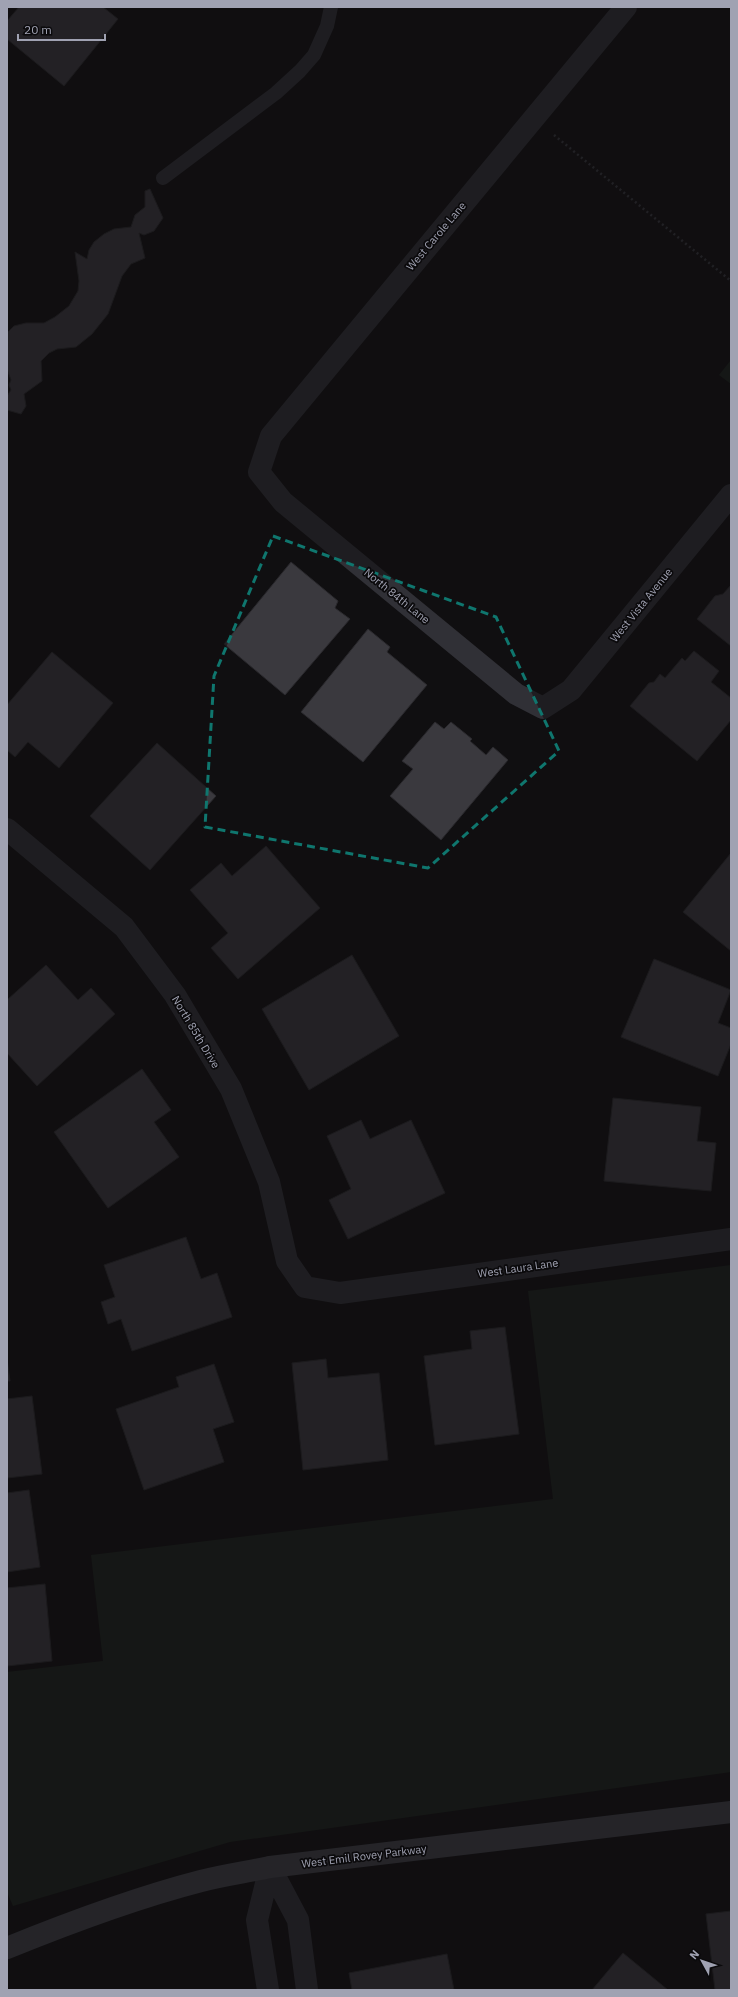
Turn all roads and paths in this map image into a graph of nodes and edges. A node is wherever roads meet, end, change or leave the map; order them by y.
1 (331, 7) edge
2 (626, 7) edge
3 (533, 119) junction
4 (162, 178) dead end
5 (731, 281) edge
6 (259, 472) joint
7 (731, 495) edge
8 (543, 708) joint
9 (7, 829) edge
10 (731, 1238) edge
11 (305, 1287) joint
12 (731, 1812) edge
13 (270, 1867) junction
14 (7, 1948) edge
15 (268, 1990) edge
16 (307, 1990) edge

1 - 4 lane
2 - 3 street, West Carole Lane
3 - 5 path
3 - 6 street, West Carole Lane
6 - 8 street, North 84th Lane
7 - 8 street, West Vista Avenue
9 - 11 street, North 85th Drive
10 - 11 street, West Laura Lane
12 - 13 street, West Emil Rovey Parkway
13 - 14 street, West Emil Rovey Parkway
13 - 15 street
13 - 16 street

